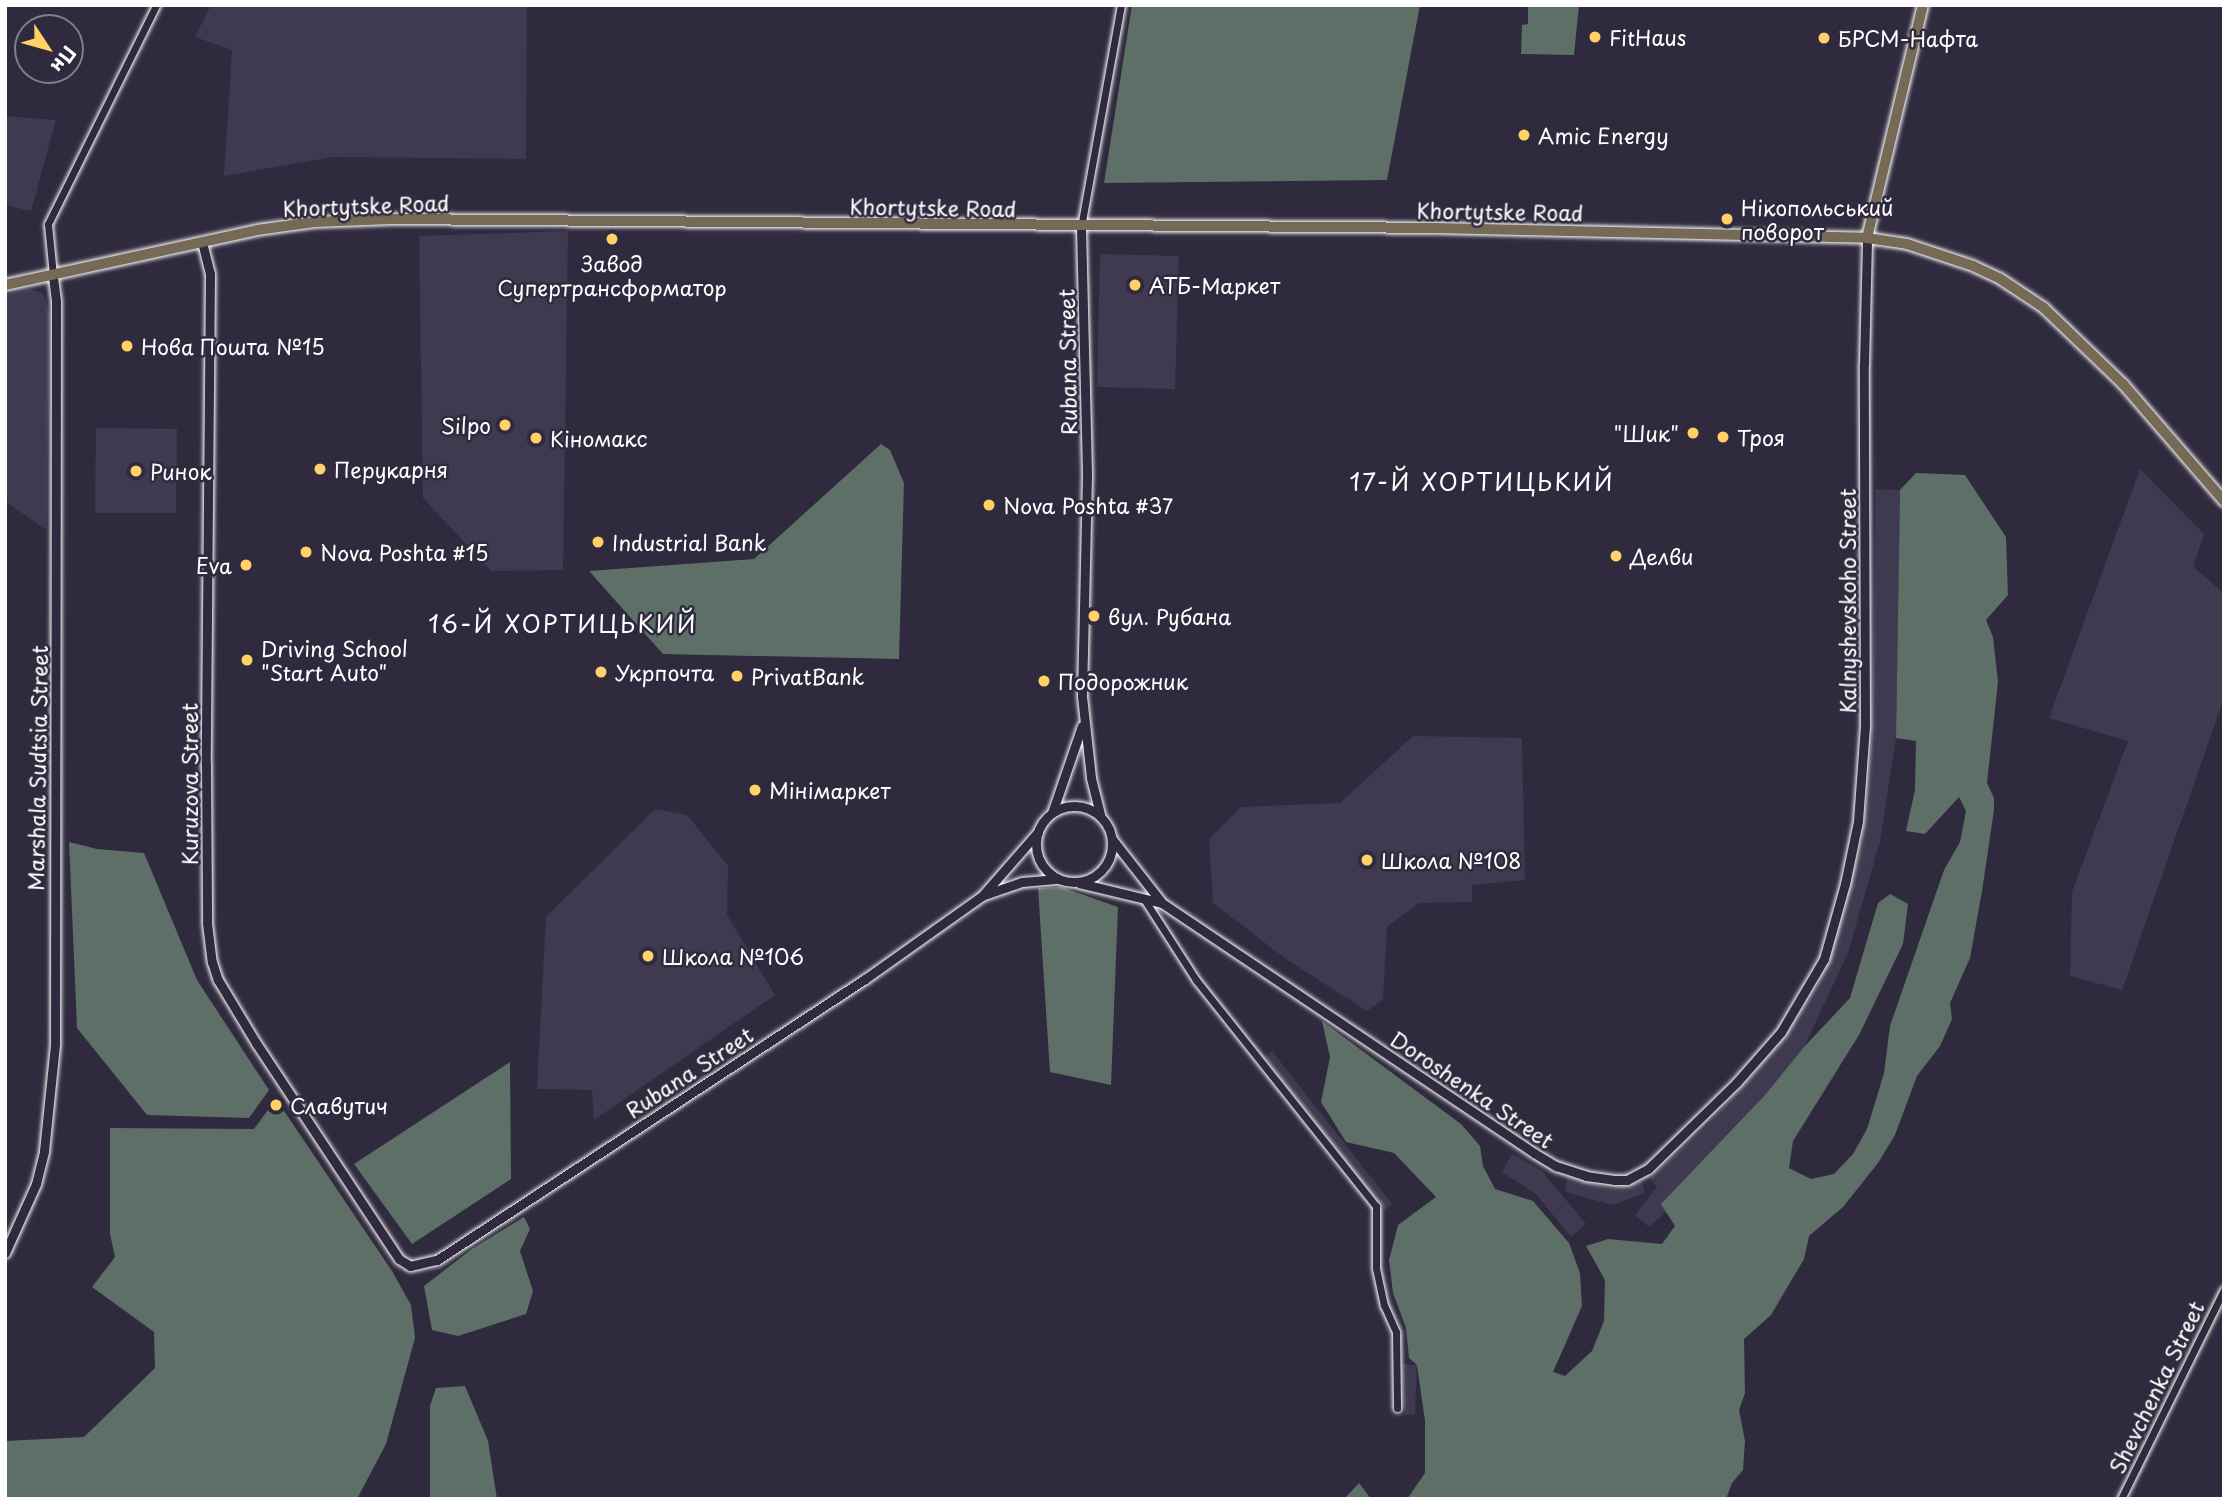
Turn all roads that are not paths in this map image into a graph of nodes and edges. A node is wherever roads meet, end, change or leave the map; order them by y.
1 (156, 5) edge
2 (1121, 5) edge
3 (1923, 5) edge
4 (1081, 227) junction
5 (1867, 238) junction
6 (202, 242) junction
7 (53, 275) junction
8 (5, 285) edge
9 (2224, 500) edge
10 (1084, 722) junction
11 (1052, 813) junction
12 (1100, 816) junction
13 (1038, 832) junction
14 (1112, 839) junction
15 (1059, 879) junction
16 (1074, 882) junction
17 (982, 896) junction
18 (1144, 899) junction
19 (1162, 903) junction
20 (1824, 959) joint
21 (5, 1253) edge
22 (410, 1266) joint
23 (2224, 1290) edge
24 (1397, 1408) dead end
25 (2121, 1499) edge

1 - 7 street
2 - 4 street, Rubana Street
3 - 5 main road
4 - 5 main road, Khortytske Road
4 - 6 main road, Khortytske Road
4 - 10 street, Rubana Street
5 - 9 main road, Khortytske Road
5 - 20 street, Kalnyshevskoho Street
6 - 7 main road, Khortytske Road
6 - 22 street, Kuruzova Street
7 - 8 main road, Khortytske Road
7 - 21 street, Marshala Sudtsia Street
10 - 11 street, Rubana Street
10 - 12 street, Rubana Street
11 - 12 street
11 - 13 street
12 - 14 street
13 - 15 street
13 - 17 street, Rubana Street
14 - 16 street
14 - 19 street, Doroshenka Street
15 - 16 street
15 - 17 street, Rubana Street
16 - 18 street, Doroshenka Street
17 - 22 street, Rubana Street
18 - 19 street, Doroshenka Street
18 - 24 street
19 - 20 street, Doroshenka Street
23 - 25 street, Shevchenka Street

